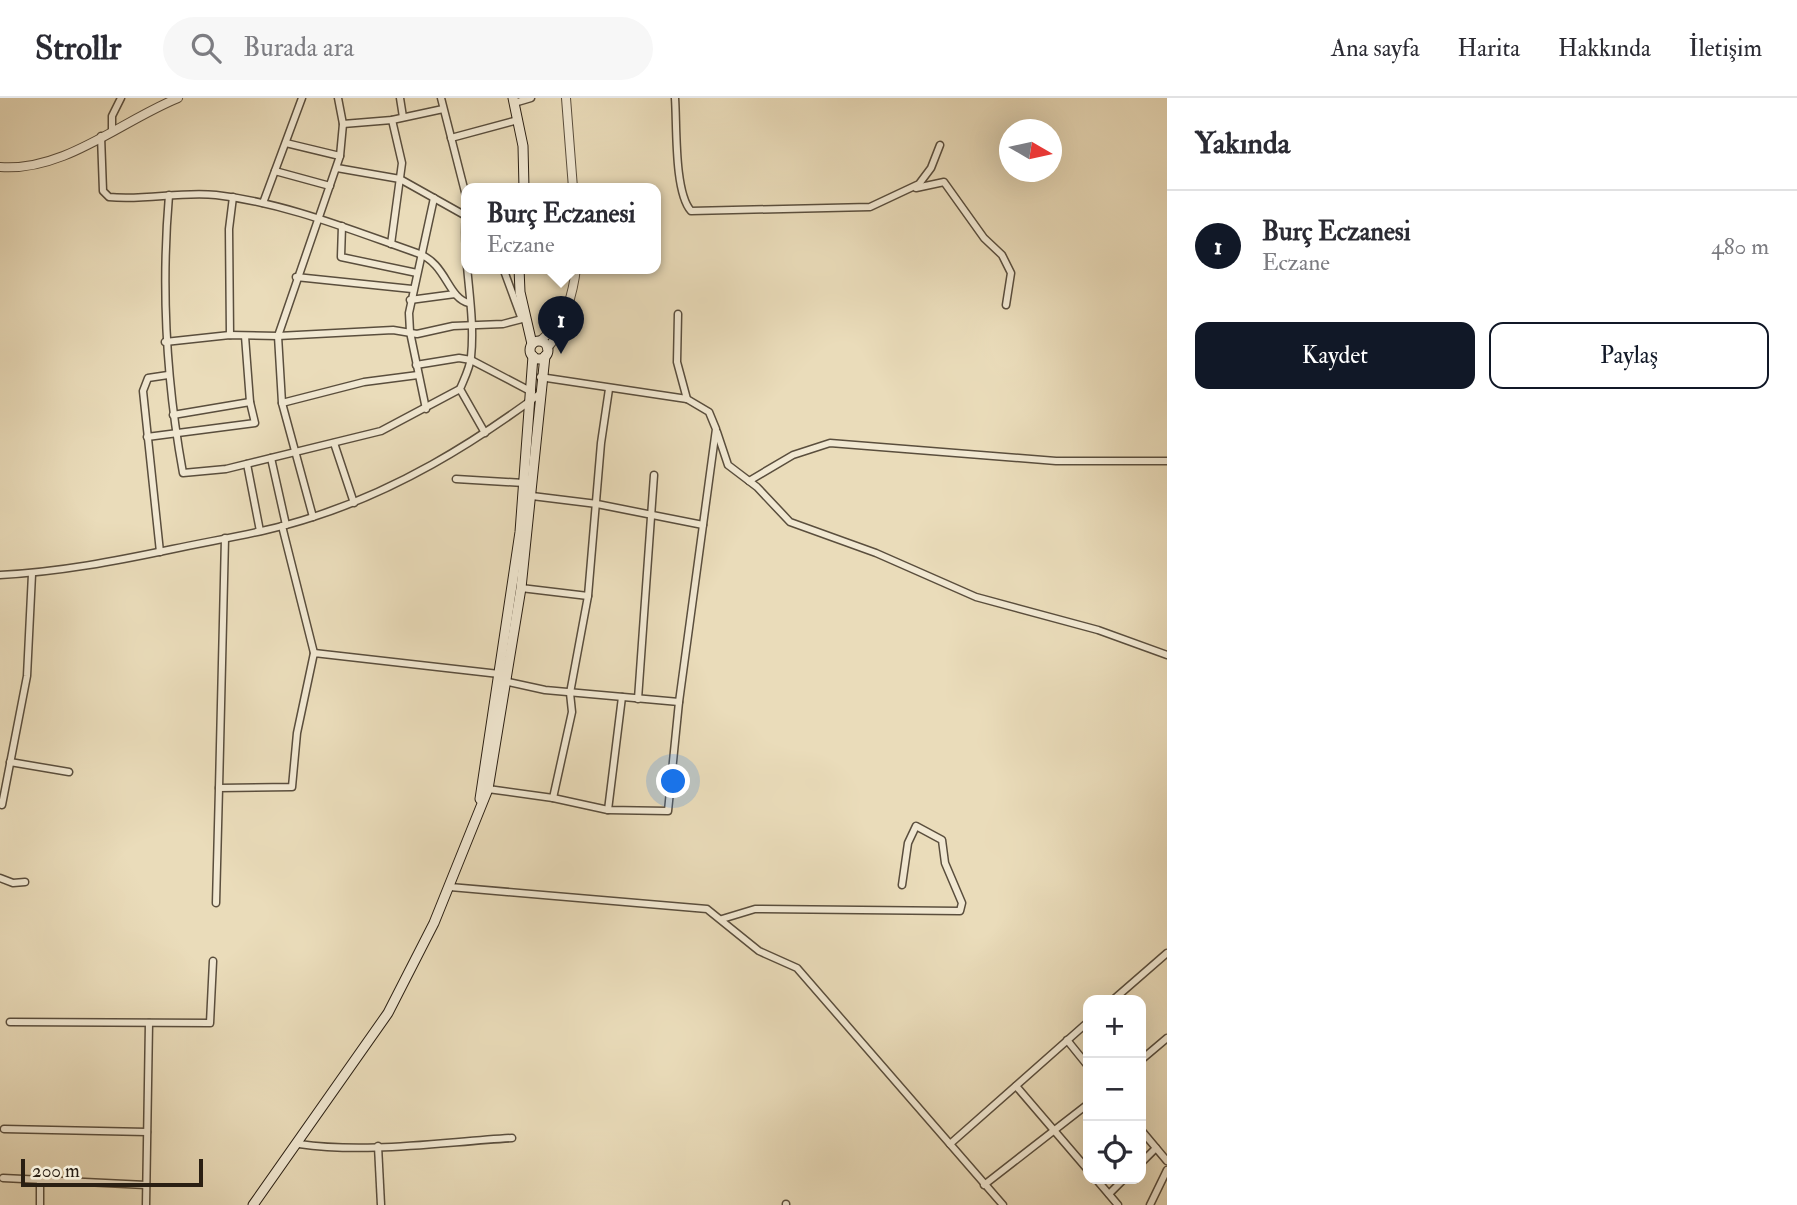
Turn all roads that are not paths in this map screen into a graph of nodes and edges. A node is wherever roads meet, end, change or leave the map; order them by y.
1 (121, 98) edge
2 (177, 98) edge
3 (302, 98) edge
4 (338, 98) edge
5 (400, 98) edge
6 (441, 98) edge
7 (531, 98) edge
8 (566, 98) edge
9 (676, 98) edge
10 (514, 101) edge
11 (443, 109) junction
12 (403, 117) junction
13 (392, 120) junction
14 (518, 120) junction
15 (343, 124) junction
16 (112, 130) junction
17 (101, 136) junction
18 (451, 138) junction
19 (286, 143) junction
20 (940, 145) dead end
21 (340, 156) junction
22 (0, 167) edge
23 (337, 168) junction
24 (275, 171) junction
25 (400, 179) junction
26 (463, 183) edge
27 (524, 183) edge
28 (573, 183) edge
29 (330, 186) junction
30 (910, 188) junction
31 (169, 195) junction
32 (233, 197) junction
33 (434, 198) junction
34 (263, 203) junction
35 (461, 212) edge
36 (319, 217) junction
37 (342, 226) junction
38 (391, 244) junction
39 (423, 255) junction
40 (417, 273) junction
41 (468, 274) edge
42 (505, 274) edge
43 (519, 274) edge
44 (575, 274) edge
45 (296, 277) junction
46 (412, 289) junction
47 (455, 294) junction
48 (410, 300) junction
49 (469, 303) junction
50 (1006, 305) dead end
51 (678, 314) dead end
52 (523, 317) junction
53 (471, 323) junction
54 (410, 332) junction
55 (230, 335) junction
56 (245, 336) junction
57 (278, 336) junction
58 (165, 342) junction
59 (541, 347) junction
60 (471, 360) junction
61 (416, 365) junction
62 (168, 375) junction
63 (418, 375) junction
64 (531, 376) junction
65 (543, 378) junction
66 (460, 389) junction
67 (609, 389) junction
68 (534, 395) junction
69 (687, 399) junction
70 (250, 402) junction
71 (282, 402) junction
72 (426, 409) junction
73 (173, 415) junction
74 (716, 429) junction
75 (485, 433) junction
76 (176, 435) junction
77 (147, 437) junction
78 (334, 443) junction
79 (296, 452) junction
80 (725, 456) junction
81 (271, 458) junction
82 (1167, 461) edge
83 (247, 464) junction
84 (712, 469) junction
85 (654, 475) dead end
86 (456, 479) dead end
87 (750, 481) junction
88 (524, 483) junction
89 (532, 496) junction
90 (354, 502) junction
91 (597, 503) junction
92 (651, 515) junction
93 (313, 517) junction
94 (284, 525) junction
95 (704, 525) junction
96 (260, 531) junction
97 (225, 538) junction
98 (160, 552) junction
99 (32, 574) junction
100 (0, 575) edge
101 (521, 588) junction
102 (588, 596) junction
103 (314, 653) junction
104 (1167, 655) edge
105 (503, 669) junction
106 (508, 682) junction
107 (570, 693) junction
108 (622, 697) junction
109 (638, 699) junction
110 (679, 702) junction
111 (10, 762) junction
112 (69, 772) dead end
113 (219, 788) junction
114 (488, 789) junction
115 (553, 798) junction
116 (2, 805) dead end
117 (480, 807) junction
118 (608, 810) junction
119 (0, 878) edge
120 (24, 882) dead end
121 (902, 885) dead end
122 (450, 887) junction
123 (216, 903) dead end
124 (722, 919) junction
125 (1165, 958) edge
126 (213, 961) dead end
127 (1119, 995) edge
128 (10, 1022) dead end
129 (149, 1023) junction
130 (1083, 1026) edge
131 (1167, 1038) edge
132 (1067, 1040) junction
133 (1143, 1058) edge
134 (1083, 1060) edge
135 (1016, 1086) junction
136 (1083, 1108) edge
137 (4, 1129) dead end
138 (1054, 1130) junction
139 (147, 1132) junction
140 (1146, 1136) edge
141 (512, 1139) dead end
142 (299, 1144) junction
143 (950, 1144) junction
144 (378, 1146) junction
145 (1156, 1148) junction
146 (1146, 1158) edge
147 (1167, 1161) edge
148 (1083, 1164) edge
149 (1167, 1170) edge
150 (3, 1178) dead end
151 (40, 1180) junction
152 (1100, 1184) edge
153 (1119, 1184) edge
154 (146, 1185) junction
155 (985, 1185) junction
156 (1109, 1194) junction
157 (40, 1205) edge
158 (146, 1205) edge
159 (253, 1205) edge
160 (381, 1205) edge
161 (1003, 1205) edge
162 (1118, 1205) edge
163 (1150, 1205) edge

1 - 16 street
2 - 16 street
3 - 19 street
4 - 15 street
5 - 12 street
6 - 11 street
7 - 10 street
8 - 28 street
9 - 30 street
10 - 14 main road
11 - 12 street
11 - 18 street
12 - 13 street
13 - 15 street
13 - 25 street
14 - 18 street
14 - 27 main road
15 - 21 street
16 - 17 street
17 - 22 street
17 - 31 street
18 - 26 street
19 - 21 street
19 - 24 street
20 - 30 street
21 - 23 street
23 - 25 street
23 - 29 street
24 - 29 street
24 - 34 street
25 - 33 street
25 - 38 street
29 - 36 street
30 - 50 street
31 - 32 street
31 - 58 street
32 - 34 street
32 - 55 street
33 - 35 street
33 - 39 street
34 - 36 street
36 - 37 street
36 - 45 street
37 - 38 street
37 - 40 street
38 - 39 street
39 - 40 street
39 - 47 street
40 - 46 street
41 - 49 street
42 - 52 street
43 - 52 main road
44 - 59 street
45 - 46 street
45 - 57 street
46 - 48 street
47 - 48 street
47 - 49 street
48 - 54 street
49 - 53 street
51 - 69 street
52 - 53 street
52 - 59 main road
53 - 54 street
53 - 60 street
54 - 57 street
54 - 61 street
55 - 56 street
55 - 58 street
56 - 57 street
56 - 70 street
57 - 71 street
58 - 62 street
59 - 64 main road
59 - 65 main road
60 - 61 street
60 - 66 street
60 - 68 street
61 - 63 street
62 - 73 street
62 - 77 street
63 - 71 street
63 - 72 street
64 - 65 street
64 - 68 main road
65 - 67 street
65 - 68 main road
66 - 72 street
66 - 75 street
67 - 69 street
67 - 91 street
68 - 75 street
68 - 88 main road
68 - 89 main road
69 - 74 street
70 - 73 street
70 - 76 street
71 - 79 street
72 - 78 street
73 - 76 street
74 - 80 street
74 - 84 street
75 - 90 street
76 - 77 street
76 - 83 street
77 - 98 street
78 - 79 street
78 - 90 street
79 - 81 street
79 - 93 street
80 - 84 street
80 - 87 street
81 - 83 street
81 - 94 street
82 - 87 street
83 - 96 street
84 - 95 street
85 - 92 street
86 - 88 street
87 - 104 street
88 - 105 main road
89 - 91 street
89 - 101 main road
90 - 93 street
91 - 92 street
91 - 102 street
92 - 95 street
92 - 109 street
93 - 94 street
94 - 96 street
94 - 103 street
95 - 110 street
96 - 97 street
97 - 98 street
97 - 113 street
98 - 99 street
99 - 100 street
99 - 111 street
101 - 102 street
101 - 105 main road
102 - 107 street
103 - 105 street
103 - 113 street
105 - 106 main road
105 - 117 main road
106 - 107 street
106 - 114 main road
107 - 108 street
107 - 115 street
108 - 109 street
108 - 118 street
109 - 110 street
110 - 118 street
111 - 112 street
111 - 116 street
113 - 123 street
114 - 115 street
114 - 117 main road
115 - 118 street
117 - 122 main road
119 - 120 street
121 - 124 street
122 - 124 street
122 - 142 main road
124 - 143 street
125 - 127 street
126 - 129 street
128 - 129 street
129 - 139 street
130 - 132 street
131 - 133 street
132 - 134 street
132 - 135 street
135 - 138 street
135 - 143 street
136 - 138 street
137 - 139 street
138 - 148 street
138 - 155 street
139 - 154 street
140 - 145 street
141 - 144 street
142 - 144 street
142 - 159 main road
143 - 155 street
144 - 160 street
145 - 146 street
145 - 147 street
149 - 163 street
150 - 151 street
151 - 154 street
151 - 157 street
152 - 156 street
153 - 156 street
154 - 158 street
155 - 161 street
156 - 162 street

